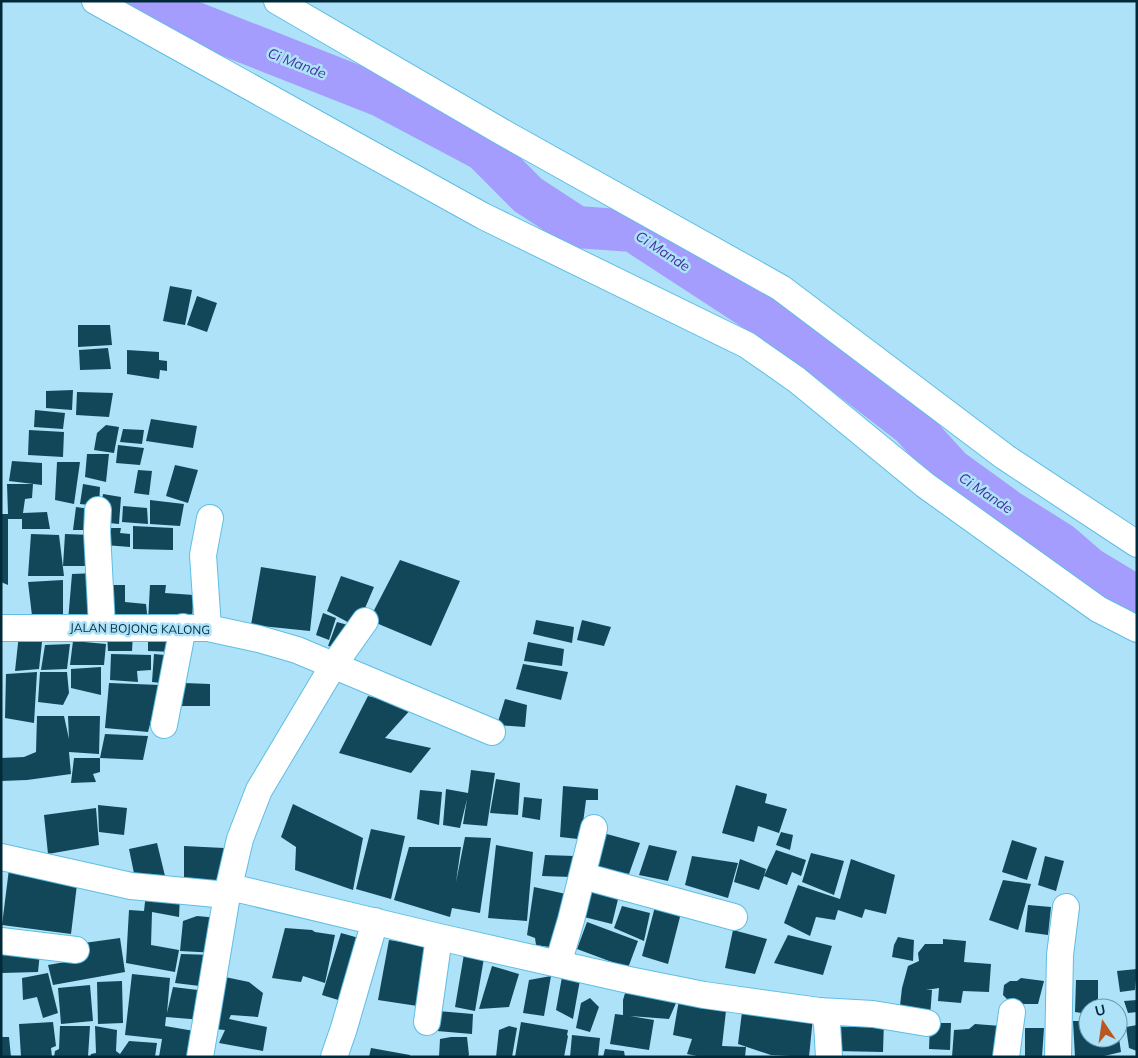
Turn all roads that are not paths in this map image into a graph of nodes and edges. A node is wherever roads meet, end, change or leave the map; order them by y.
1 (95, 1) edge
2 (277, 1) edge
3 (98, 510) dead end
4 (210, 518) dead end
5 (1137, 544) edge
6 (365, 621) dead end
7 (102, 627) junction
8 (196, 627) junction
9 (1, 628) edge
10 (1137, 630) edge
11 (333, 666) junction
12 (164, 725) dead end
13 (492, 732) dead end
14 (594, 828) dead end
15 (1, 857) edge
16 (583, 876) junction
17 (229, 891) junction
18 (1066, 907) dead end
19 (734, 917) dead end
20 (375, 921) junction
21 (440, 937) junction
22 (1, 941) edge
23 (76, 950) dead end
24 (558, 964) junction
25 (823, 1011) junction
26 (1012, 1012) dead end
27 (427, 1022) dead end
28 (928, 1023) dead end
29 (200, 1057) edge
30 (334, 1057) edge
31 (829, 1057) edge
32 (1006, 1057) edge
33 (1058, 1057) edge

1 - 10 street
2 - 5 street
3 - 7 street
4 - 8 street
6 - 11 street
7 - 8 street, JALAN BOJONG KALONG
7 - 9 street, JALAN BOJONG KALONG
8 - 11 street, JALAN BOJONG KALONG
8 - 12 street
11 - 13 street, JALAN BOJONG KALONG
11 - 17 street
14 - 16 street
15 - 17 street
16 - 19 street
16 - 24 street
17 - 20 street
17 - 29 street
18 - 33 street
20 - 21 street
20 - 30 street
21 - 24 street
21 - 27 street
22 - 23 street
24 - 25 street
25 - 28 street
25 - 31 street
26 - 32 street

